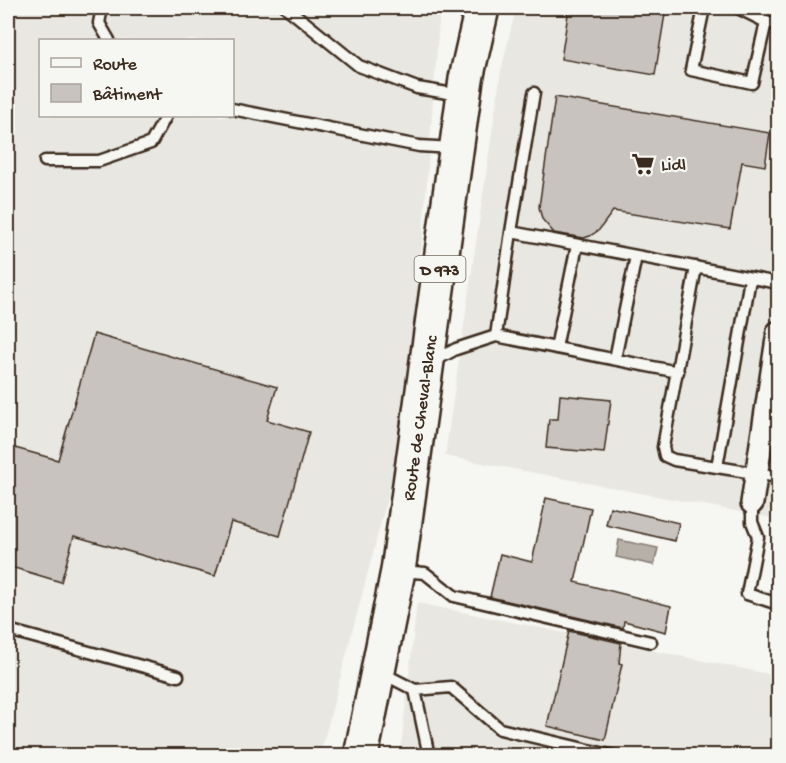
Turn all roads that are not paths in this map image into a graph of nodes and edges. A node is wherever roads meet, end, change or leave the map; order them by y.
1 (102, 8) edge
2 (287, 8) edge
3 (466, 8) edge
4 (482, 8) edge
5 (704, 8) edge
6 (738, 8) edge
7 (766, 22) junction
8 (778, 24) edge
9 (109, 39) edge
10 (465, 87) junction
11 (534, 93) dead end
12 (234, 109) edge
13 (165, 117) edge
14 (456, 149) junction
15 (45, 161) dead end
16 (511, 232) junction
17 (577, 244) junction
18 (636, 256) junction
19 (696, 267) junction
20 (750, 279) junction
21 (778, 283) edge
22 (778, 332) edge
23 (496, 336) junction
24 (556, 348) junction
25 (615, 359) junction
26 (426, 365) junction
27 (678, 372) junction
28 (717, 467) junction
29 (757, 473) junction
30 (778, 477) edge
31 (752, 503) joint
32 (398, 571) junction
33 (778, 604) edge
34 (8, 630) edge
35 (651, 642) dead end
36 (379, 671) junction
37 (178, 676) dead end
38 (415, 690) junction
39 (361, 756) edge
40 (429, 756) edge
41 (614, 756) edge

1 - 9 lane
2 - 10 lane
3 - 10 main road, D 973
4 - 10 main road, D 973
5 - 7 lane
6 - 7 lane
7 - 8 lane
10 - 14 main road, Route de Cheval-Blanc / D 973
11 - 16 lane
12 - 14 lane
13 - 15 lane
14 - 26 main road, Route de Cheval-Blanc / D 973
16 - 17 lane
16 - 23 lane
17 - 18 lane
17 - 24 lane
18 - 19 lane
18 - 25 lane
19 - 20 lane
19 - 27 lane
20 - 21 lane
20 - 28 lane
22 - 29 street
23 - 24 lane
23 - 26 lane
24 - 25 lane
25 - 27 lane
26 - 32 main road, Route de Cheval-Blanc / D 973
27 - 28 lane
28 - 29 lane
29 - 30 lane
29 - 31 street
31 - 33 lane
32 - 35 lane
32 - 36 main road, Route de Cheval-Blanc / D 973
34 - 37 lane
36 - 38 lane
36 - 39 main road, Route de Cheval-Blanc / D 973
38 - 40 lane
38 - 41 lane

